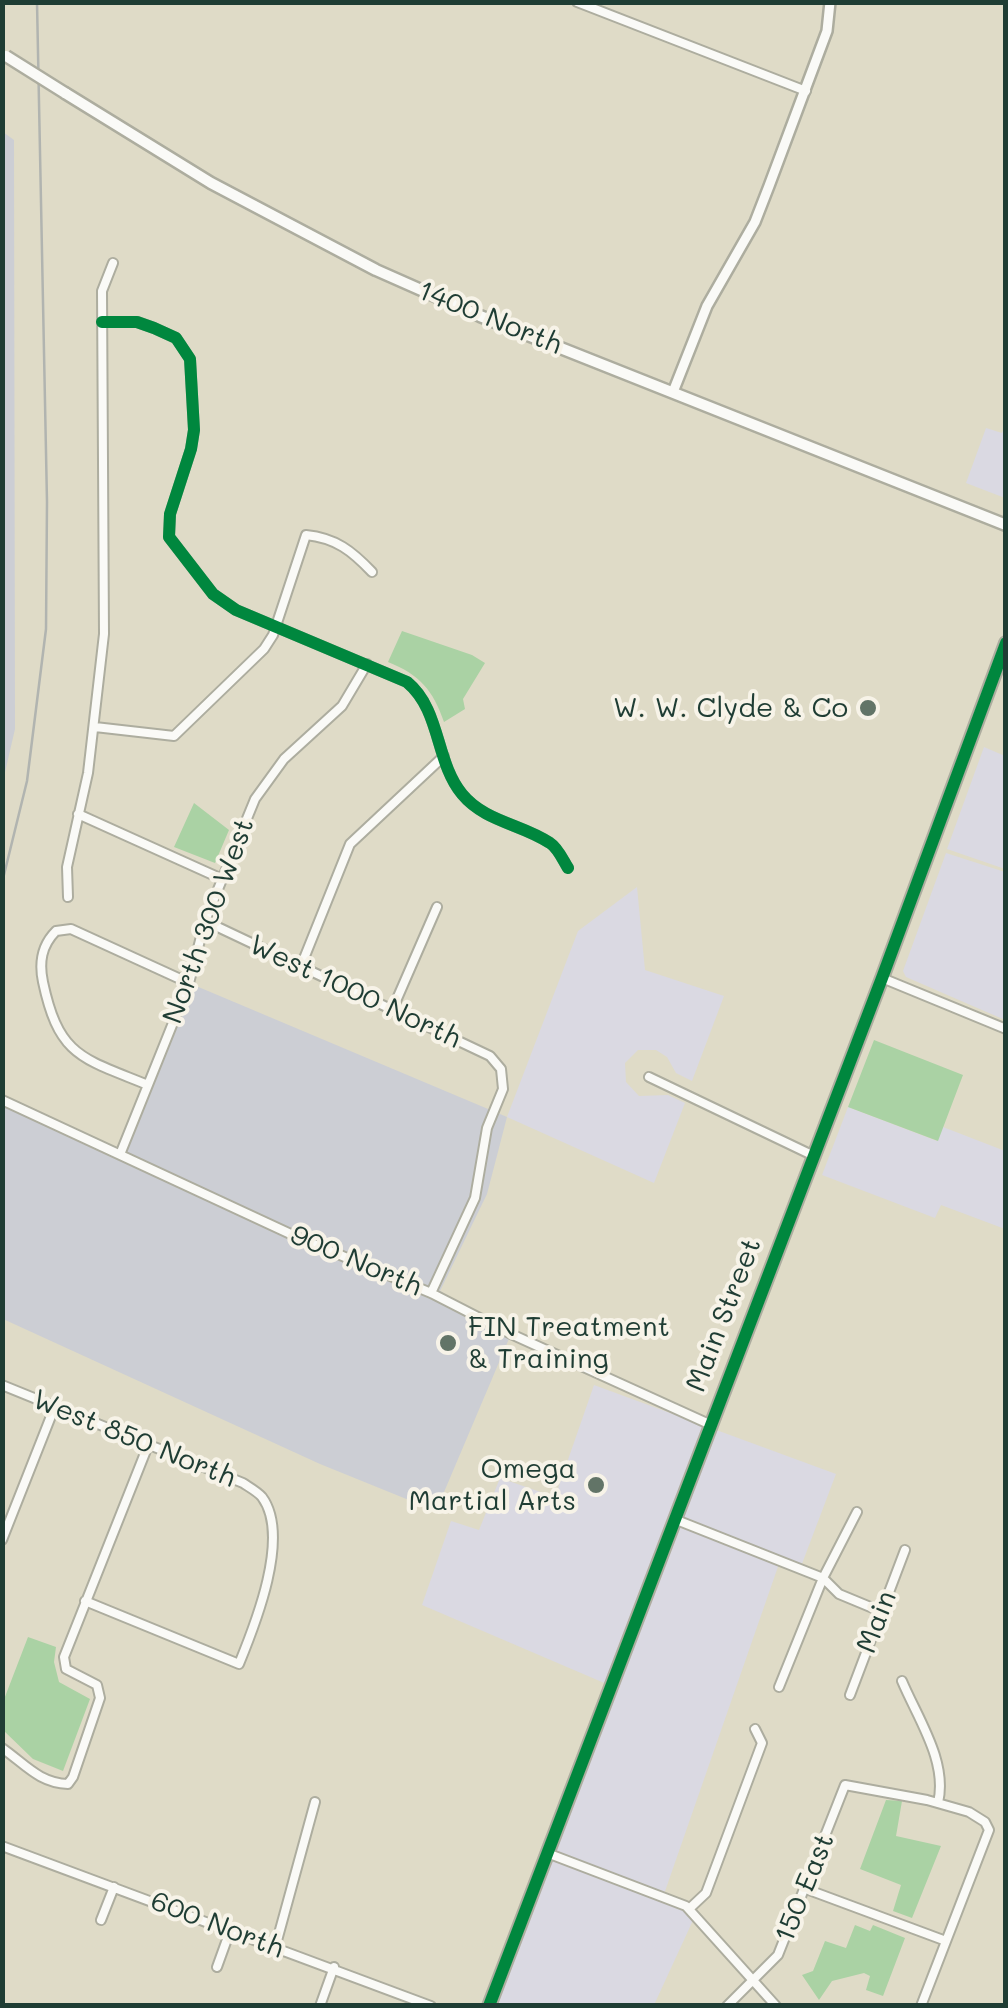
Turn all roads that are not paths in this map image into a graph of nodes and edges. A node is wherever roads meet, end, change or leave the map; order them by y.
1 (578, 2) edge
2 (830, 2) edge
3 (4, 55) edge
4 (806, 91) junction
5 (113, 262) dead end
6 (102, 322) junction
7 (674, 392) junction
8 (1006, 525) edge
9 (372, 572) dead end
10 (277, 624) junction
11 (1006, 642) edge
12 (367, 664) junction
13 (95, 727) junction
14 (444, 756) junction
15 (78, 814) junction
16 (568, 868) dead end
17 (222, 879) junction
18 (68, 897) dead end
19 (436, 907) dead end
20 (205, 921) junction
21 (301, 966) junction
22 (882, 978) junction
23 (188, 984) junction
24 (393, 1008) junction
25 (1006, 1029) edge
26 (649, 1077) dead end
27 (148, 1085) junction
28 (2, 1100) edge
29 (121, 1152) junction
30 (812, 1155) junction
31 (431, 1294) junction
32 (2, 1385) edge
33 (55, 1406) junction
34 (709, 1424) junction
35 (149, 1442) junction
36 (856, 1512) dead end
37 (674, 1519) junction
38 (2, 1540) edge
39 (905, 1550) dead end
40 (823, 1578) junction
41 (85, 1601) junction
42 (880, 1611) junction
43 (902, 1682) dead end
44 (780, 1686) dead end
45 (850, 1695) dead end
46 (756, 1729) dead end
47 (2, 1748) edge
48 (316, 1802) dead end
49 (938, 1803) junction
50 (3, 1844) edge
51 (547, 1853) junction
52 (114, 1886) junction
53 (806, 1889) junction
54 (689, 1910) junction
55 (101, 1920) dead end
56 (230, 1931) junction
57 (946, 1942) junction
58 (274, 1948) junction
59 (217, 1967) dead end
60 (334, 1967) junction
61 (750, 1980) junction
62 (320, 2006) edge
63 (432, 2006) edge
64 (489, 2006) edge
65 (727, 2006) edge
66 (776, 2006) edge
67 (921, 2006) edge

1 - 4 street
2 - 4 street
3 - 7 main road, 1400 North, bridge
4 - 7 street
5 - 6 street
6 - 10 street
6 - 13 street
7 - 8 main road, 1400 North
9 - 10 street
10 - 12 street
10 - 13 street
11 - 22 main road, Main Street
12 - 14 street
12 - 17 street, North 300 West
13 - 15 street
14 - 16 street
14 - 21 street
15 - 17 street
15 - 18 street
17 - 20 street, North 300 West
19 - 24 street
20 - 21 street, West 1000 North
20 - 23 street, North 300 West
21 - 24 street, West 1000 North
22 - 25 street
22 - 30 main road, Main Street
23 - 27 street, North 300 West
23 - 27 street
24 - 31 street, West 1000 North
26 - 30 street
27 - 29 street, North 300 West
28 - 29 street, 900 North
29 - 31 street, 900 North
30 - 34 main road, Main Street
31 - 34 street, 900 North
32 - 33 street, West 850 North
33 - 35 street, West 850 North
33 - 38 street
34 - 37 main road, Main Street
35 - 41 street
35 - 41 street, West 850 North
36 - 40 street
37 - 40 street
37 - 51 main road, Main Street
39 - 42 street, Main
40 - 42 street
40 - 44 street
41 - 47 street
42 - 45 street, Main
43 - 49 street
46 - 54 street
48 - 58 street
49 - 53 street, 150 East
49 - 57 street
50 - 52 street, 600 North
51 - 54 street
51 - 64 main road, Main Street
52 - 55 street
52 - 56 street, 600 North
53 - 57 street
53 - 61 street, 150 East
54 - 61 street
56 - 58 street, 600 North
56 - 59 street
57 - 67 street
58 - 60 street, 600 North
60 - 62 street
60 - 63 street, 600 North
61 - 65 street, 150 East
61 - 66 street

